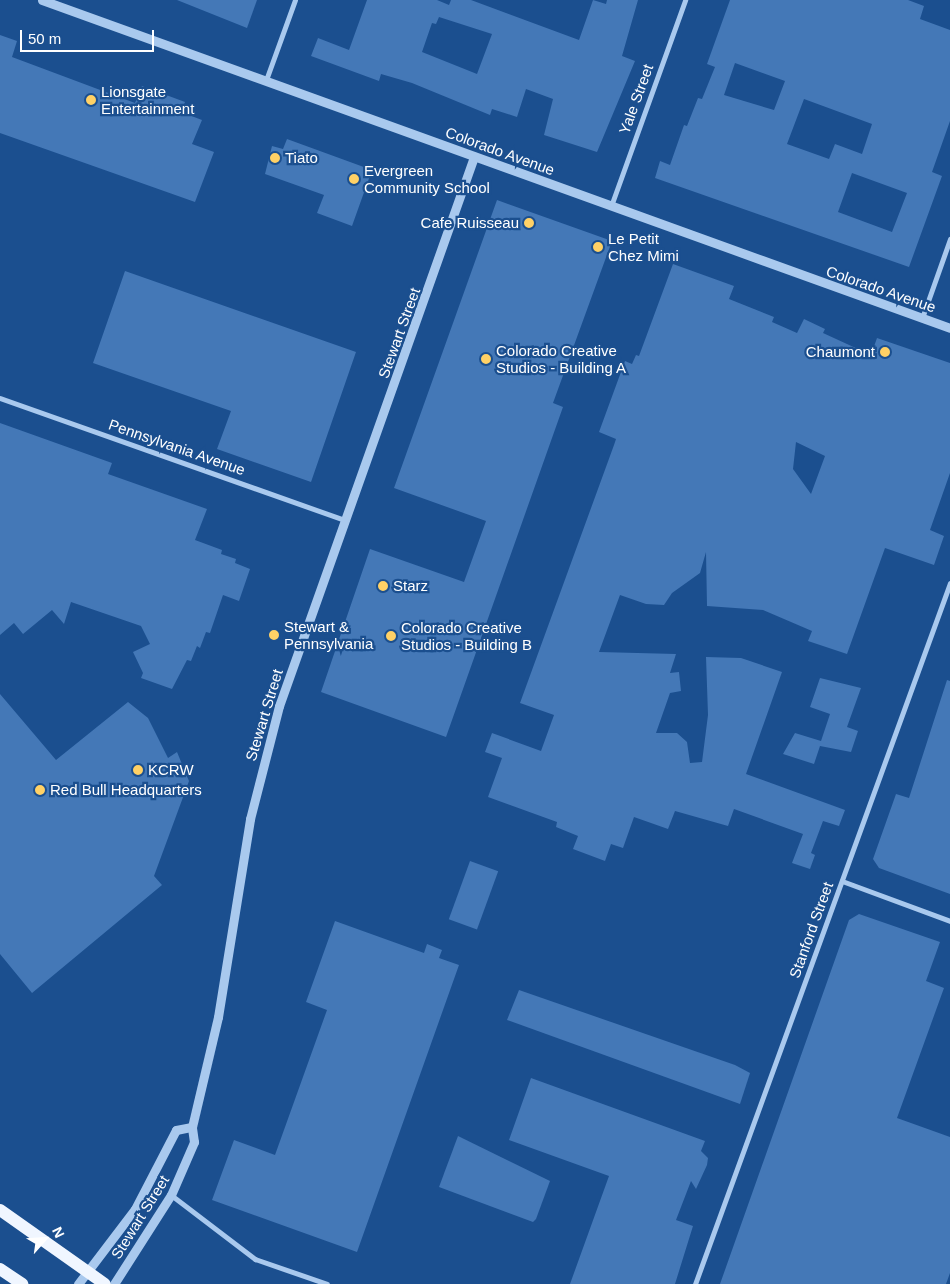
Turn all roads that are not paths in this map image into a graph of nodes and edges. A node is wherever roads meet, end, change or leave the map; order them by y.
1 (42, 0) edge
2 (295, 0) edge
3 (685, 0) edge
4 (266, 80) junction
5 (474, 157) junction
6 (611, 206) junction
7 (950, 239) edge
8 (922, 318) junction
9 (950, 328) edge
10 (0, 398) edge
11 (345, 520) junction
12 (950, 583) edge
13 (842, 881) junction
14 (950, 921) edge
15 (192, 1127) junction
16 (172, 1195) junction
17 (0, 1210) edge
18 (0, 1269) edge
19 (88, 1272) junction
20 (22, 1284) edge
21 (78, 1284) edge
22 (105, 1284) edge
23 (114, 1284) edge
24 (327, 1284) edge
25 (695, 1284) edge

1 - 4 street, Colorado Avenue
2 - 4 street
3 - 6 street, Yale Street
4 - 5 street, Colorado Avenue
5 - 6 street, Colorado Avenue
5 - 11 street, Stewart Street
6 - 8 street, Colorado Avenue
7 - 8 street
8 - 9 street, Colorado Avenue
10 - 11 street, Pennsylvania Avenue
11 - 15 street, Stewart Street
12 - 13 street, Stanford Street
13 - 14 street
13 - 25 street, Stanford Street
15 - 16 street, Stewart Street
15 - 19 street
16 - 23 street, Stewart Street
16 - 24 street
17 - 19 main road
18 - 20 main road
19 - 21 street
19 - 22 main road

